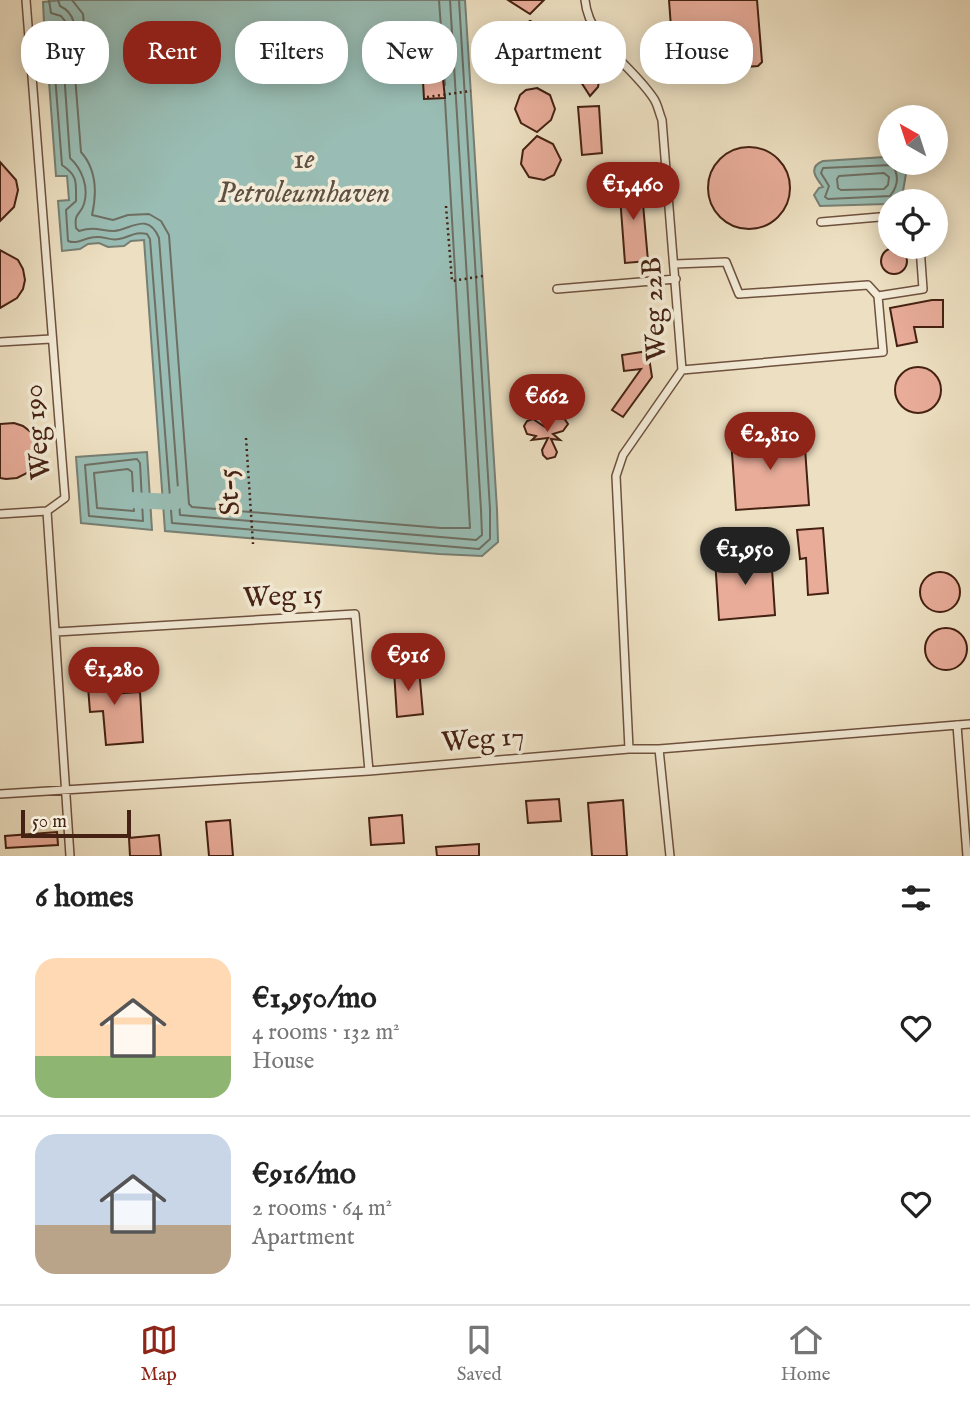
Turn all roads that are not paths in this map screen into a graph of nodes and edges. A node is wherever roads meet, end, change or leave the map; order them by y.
1 (26, 0) edge
2 (585, 0) edge
3 (878, 217) edge
4 (821, 222) dead end
5 (921, 259) edge
6 (675, 264) junction
7 (676, 279) junction
8 (557, 289) dead end
9 (878, 296) junction
10 (51, 339) junction
11 (0, 342) edge
12 (682, 370) junction
13 (47, 511) junction
14 (0, 513) edge
15 (56, 632) junction
16 (970, 724) edge
17 (957, 725) junction
18 (629, 749) junction
19 (659, 749) junction
20 (369, 771) junction
21 (64, 789) junction
22 (0, 794) edge
23 (70, 856) edge
24 (670, 856) edge
25 (967, 856) edge

1 - 10 lane
2 - 6 lane, Weg 22B
3 - 4 lane
5 - 9 lane
6 - 7 lane, Weg 22B
6 - 9 lane
7 - 8 lane
7 - 12 lane, Weg 22B
9 - 12 lane
10 - 11 lane
10 - 13 lane, Weg 190
12 - 18 lane, Weg 22B
13 - 14 lane
13 - 15 lane
15 - 20 lane, Weg 15
15 - 21 lane
16 - 17 lane, Weg 17
17 - 19 lane, Weg 17
17 - 25 lane
18 - 19 lane, Weg 17
18 - 20 lane, Weg 17
19 - 24 lane
20 - 21 lane, Weg 17
21 - 22 lane, Weg 17
21 - 23 lane

